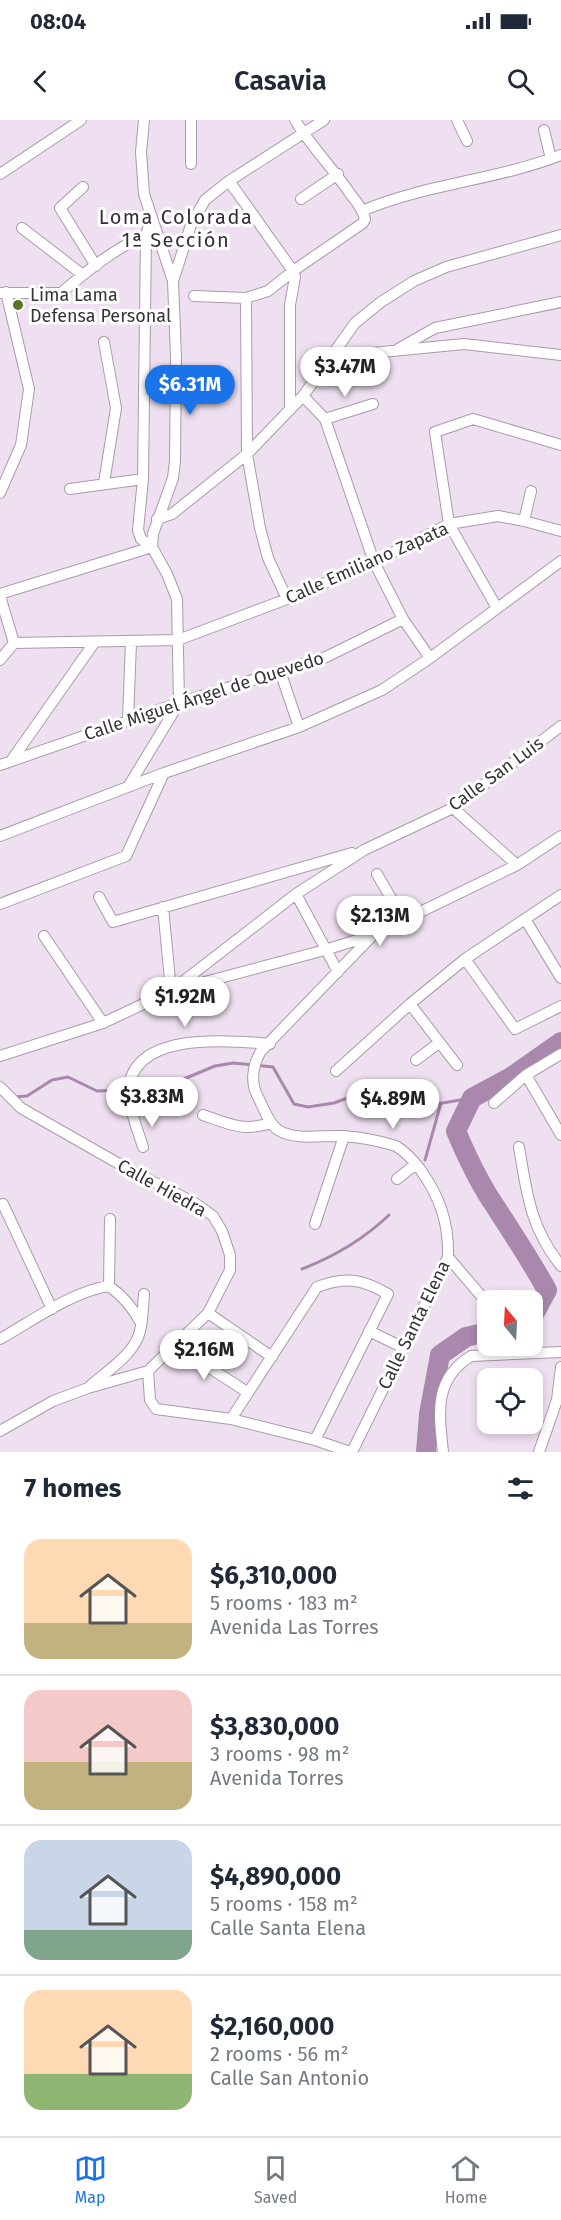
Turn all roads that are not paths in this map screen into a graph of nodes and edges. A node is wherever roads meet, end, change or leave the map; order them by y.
1 (81, 120) edge
2 (144, 120) edge
3 (295, 120) edge
4 (324, 120) edge
5 (457, 120) edge
6 (194, 122) edge
7 (544, 130) dead end
8 (303, 134) junction
9 (467, 141) dead end
10 (556, 157) edge
11 (191, 164) dead end
12 (0, 174) edge
13 (338, 174) junction
14 (229, 181) junction
15 (83, 187) dead end
16 (301, 198) dead end
17 (364, 215) junction
18 (151, 217) junction
19 (22, 228) dead end
20 (146, 235) junction
21 (561, 235) edge
22 (96, 266) junction
23 (293, 271) junction
24 (83, 275) junction
25 (173, 281) junction
26 (3, 293) edge
27 (194, 296) dead end
28 (246, 298) junction
29 (561, 302) edge
30 (104, 342) dead end
31 (392, 352) junction
32 (561, 355) edge
33 (331, 357) junction
34 (303, 396) junction
35 (373, 404) dead end
36 (290, 410) junction
37 (325, 419) junction
38 (561, 445) edge
39 (247, 454) junction
40 (143, 479) junction
41 (104, 483) junction
42 (70, 489) dead end
43 (531, 491) dead end
44 (0, 492) edge
45 (157, 519) junction
46 (524, 520) junction
47 (449, 524) junction
48 (561, 531) edge
49 (152, 547) junction
50 (561, 561) edge
51 (374, 562) junction
52 (0, 595) edge
53 (287, 599) junction
54 (497, 608) junction
55 (404, 619) junction
56 (178, 640) junction
57 (131, 642) junction
58 (14, 643) junction
59 (94, 643) junction
60 (430, 658) junction
61 (0, 660) edge
62 (280, 672) junction
63 (179, 703) junction
64 (128, 720) junction
65 (561, 726) edge
66 (300, 727) junction
67 (5, 763) edge
68 (164, 773) junction
69 (128, 787) junction
70 (453, 808) junction
71 (0, 836) edge
72 (561, 837) edge
73 (364, 850) junction
74 (517, 865) junction
75 (377, 874) dead end
76 (296, 894) junction
77 (561, 895) edge
78 (99, 897) dead end
79 (0, 904) edge
80 (163, 907) junction
81 (404, 919) junction
82 (525, 920) junction
83 (373, 935) junction
84 (44, 936) dead end
85 (325, 950) junction
86 (561, 950) edge
87 (550, 958) junction
88 (465, 959) junction
89 (338, 972) junction
90 (561, 978) edge
91 (171, 991) junction
92 (410, 1004) junction
93 (561, 1006) edge
94 (103, 1023) junction
95 (439, 1043) junction
96 (270, 1044) junction
97 (561, 1055) edge
98 (0, 1056) edge
99 (416, 1060) dead end
100 (457, 1065) dead end
101 (336, 1071) dead end
102 (526, 1075) junction
103 (0, 1088) edge
104 (494, 1103) dead end
105 (203, 1115) dead end
106 (272, 1123) junction
107 (561, 1135) edge
108 (344, 1136) junction
109 (143, 1147) dead end
110 (519, 1147) dead end
111 (416, 1164) junction
112 (397, 1179) dead end
113 (0, 1205) edge
114 (110, 1219) dead end
115 (315, 1224) dead end
116 (448, 1257) junction
117 (561, 1266) edge
118 (110, 1286) junction
119 (477, 1292) edge
120 (144, 1294) dead end
121 (52, 1309) junction
122 (208, 1313) junction
123 (141, 1323) junction
124 (369, 1331) junction
125 (0, 1339) edge
126 (176, 1346) junction
127 (404, 1347) junction
128 (561, 1352) edge
129 (272, 1357) junction
130 (561, 1367) edge
131 (148, 1371) junction
132 (88, 1388) junction
133 (247, 1392) junction
134 (559, 1402) edge
135 (231, 1419) junction
136 (0, 1431) edge
137 (315, 1440) junction
138 (351, 1452) edge
139 (443, 1452) edge
140 (539, 1452) edge

1 - 12 street
2 - 18 street
3 - 8 street
4 - 8 street
5 - 9 street
6 - 11 street
7 - 10 street
8 - 13 street
8 - 14 street
10 - 17 street
13 - 16 street
13 - 17 street
14 - 23 street
14 - 25 street
15 - 22 street
17 - 23 street
18 - 20 street
18 - 25 street
19 - 24 street
20 - 22 street
20 - 40 street
21 - 33 street
22 - 24 street
23 - 28 street
23 - 36 street
24 - 26 street
25 - 45 street
26 - 44 street
27 - 28 street
28 - 39 street
29 - 31 street
30 - 41 street
31 - 32 street
31 - 33 street
33 - 34 street
34 - 36 street
34 - 37 street
35 - 37 street
36 - 39 street
37 - 51 street
38 - 47 street
39 - 45 street
39 - 53 street
40 - 41 street
40 - 49 street
41 - 42 street
43 - 46 street
45 - 49 street
46 - 47 street, Calle Emiliano Zapata
46 - 48 street, Calle Emiliano Zapata
47 - 51 street, Calle Emiliano Zapata
47 - 54 street
49 - 52 street
49 - 56 street
50 - 54 street
51 - 53 street, Calle Emiliano Zapata
51 - 55 street
52 - 58 street
53 - 56 street, Calle Emiliano Zapata
54 - 60 street
55 - 60 street
55 - 62 street, Calle Miguel Ángel de Quevedo
56 - 57 street, Calle Emiliano Zapata
56 - 63 street
57 - 59 street, Calle Emiliano Zapata
57 - 64 street
58 - 59 street, Calle Emiliano Zapata
58 - 61 street
59 - 67 street
60 - 66 street
62 - 63 street, Calle Miguel Ángel de Quevedo
62 - 66 street
63 - 64 street, Calle Miguel Ángel de Quevedo
63 - 69 street
64 - 67 street, Calle Miguel Ángel de Quevedo
65 - 70 street, Calle San Luis
66 - 68 street
68 - 69 street
68 - 79 street
69 - 71 street
70 - 73 street, Calle San Luis
70 - 74 street
72 - 74 street
73 - 76 street, Calle San Luis
73 - 80 street, Calle San Luis
74 - 81 street
75 - 81 street
76 - 85 street
76 - 91 street, Calle San Luis
77 - 82 street
78 - 80 street, Calle San Luis
80 - 91 street
81 - 83 street
82 - 87 street
82 - 88 street
83 - 85 street
83 - 89 street
84 - 94 street
85 - 89 street
85 - 91 street
86 - 87 street
87 - 90 street
88 - 92 street
88 - 93 street
89 - 96 street
91 - 94 street
92 - 95 street
92 - 101 street
94 - 98 street
95 - 99 street
95 - 100 street
96 - 106 street
96 - 109 street
97 - 102 street
102 - 104 street
102 - 107 street
103 - 122 street, Calle Hiedra
105 - 106 street
106 - 108 street, Calle Santa Elena
108 - 111 street, Calle Santa Elena
108 - 115 street
110 - 117 street
111 - 112 street
111 - 116 street, Calle Santa Elena
113 - 121 street
114 - 118 street
116 - 119 street
116 - 127 street, Calle Santa Elena
118 - 121 street
118 - 123 street
120 - 123 street
121 - 125 street
122 - 126 street, Calle Hiedra
122 - 129 street
123 - 132 street
124 - 127 street
124 - 129 street
124 - 137 street
126 - 131 street, Calle Hiedra
126 - 133 street
127 - 138 street, Calle Santa Elena
128 - 139 street
129 - 133 street
130 - 134 street
131 - 132 street, Calle Hiedra
131 - 135 street
132 - 136 street, Calle Hiedra
133 - 135 street
134 - 140 street
135 - 137 street
137 - 138 street

